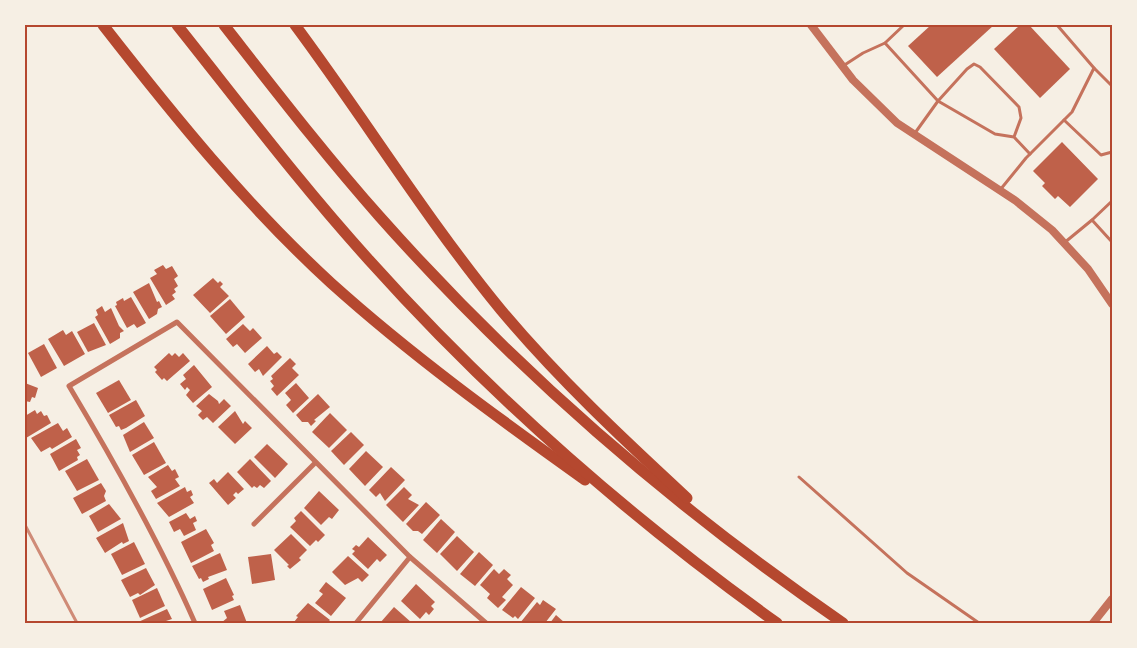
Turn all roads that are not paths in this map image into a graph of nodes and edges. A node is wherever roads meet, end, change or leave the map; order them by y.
1 (103, 25) edge
2 (177, 25) edge
3 (224, 25) edge
4 (295, 25) edge
5 (811, 25) edge
6 (904, 25) edge
7 (1057, 25) edge
8 (885, 43) junction
9 (842, 67) junction
10 (1094, 68) junction
11 (1112, 86) edge
12 (938, 101) junction
13 (1064, 120) junction
14 (914, 134) junction
15 (1014, 137) junction
16 (1112, 152) edge
17 (1030, 154) junction
18 (1000, 190) junction
19 (1112, 201) edge
20 (1092, 220) junction
21 (1112, 242) edge
22 (1064, 243) junction
23 (1112, 304) edge
24 (315, 463) junction
25 (799, 477) dead end
26 (254, 524) dead end
27 (650, 526) junction
28 (747, 554) junction
29 (410, 557) junction
30 (1112, 599) edge
31 (195, 623) edge
32 (356, 623) edge
33 (486, 623) edge
34 (777, 623) edge
35 (843, 623) edge
36 (979, 623) edge
37 (1093, 623) edge

1 - 27 highway
2 - 27 highway
3 - 28 highway
4 - 28 highway
5 - 9 street
6 - 8 lane
7 - 10 lane
8 - 9 lane
8 - 12 lane
9 - 14 street
10 - 11 lane
10 - 13 lane
12 - 14 lane
12 - 15 lane
12 - 15 lane
13 - 16 lane
13 - 17 lane
14 - 18 street
15 - 17 lane
17 - 18 lane
18 - 22 street
19 - 20 lane
20 - 21 lane
20 - 22 lane
22 - 23 street
24 - 26 street
24 - 29 street
24 - 31 street
25 - 36 lane
27 - 34 highway
28 - 35 highway
29 - 32 street
29 - 33 street
30 - 37 street

